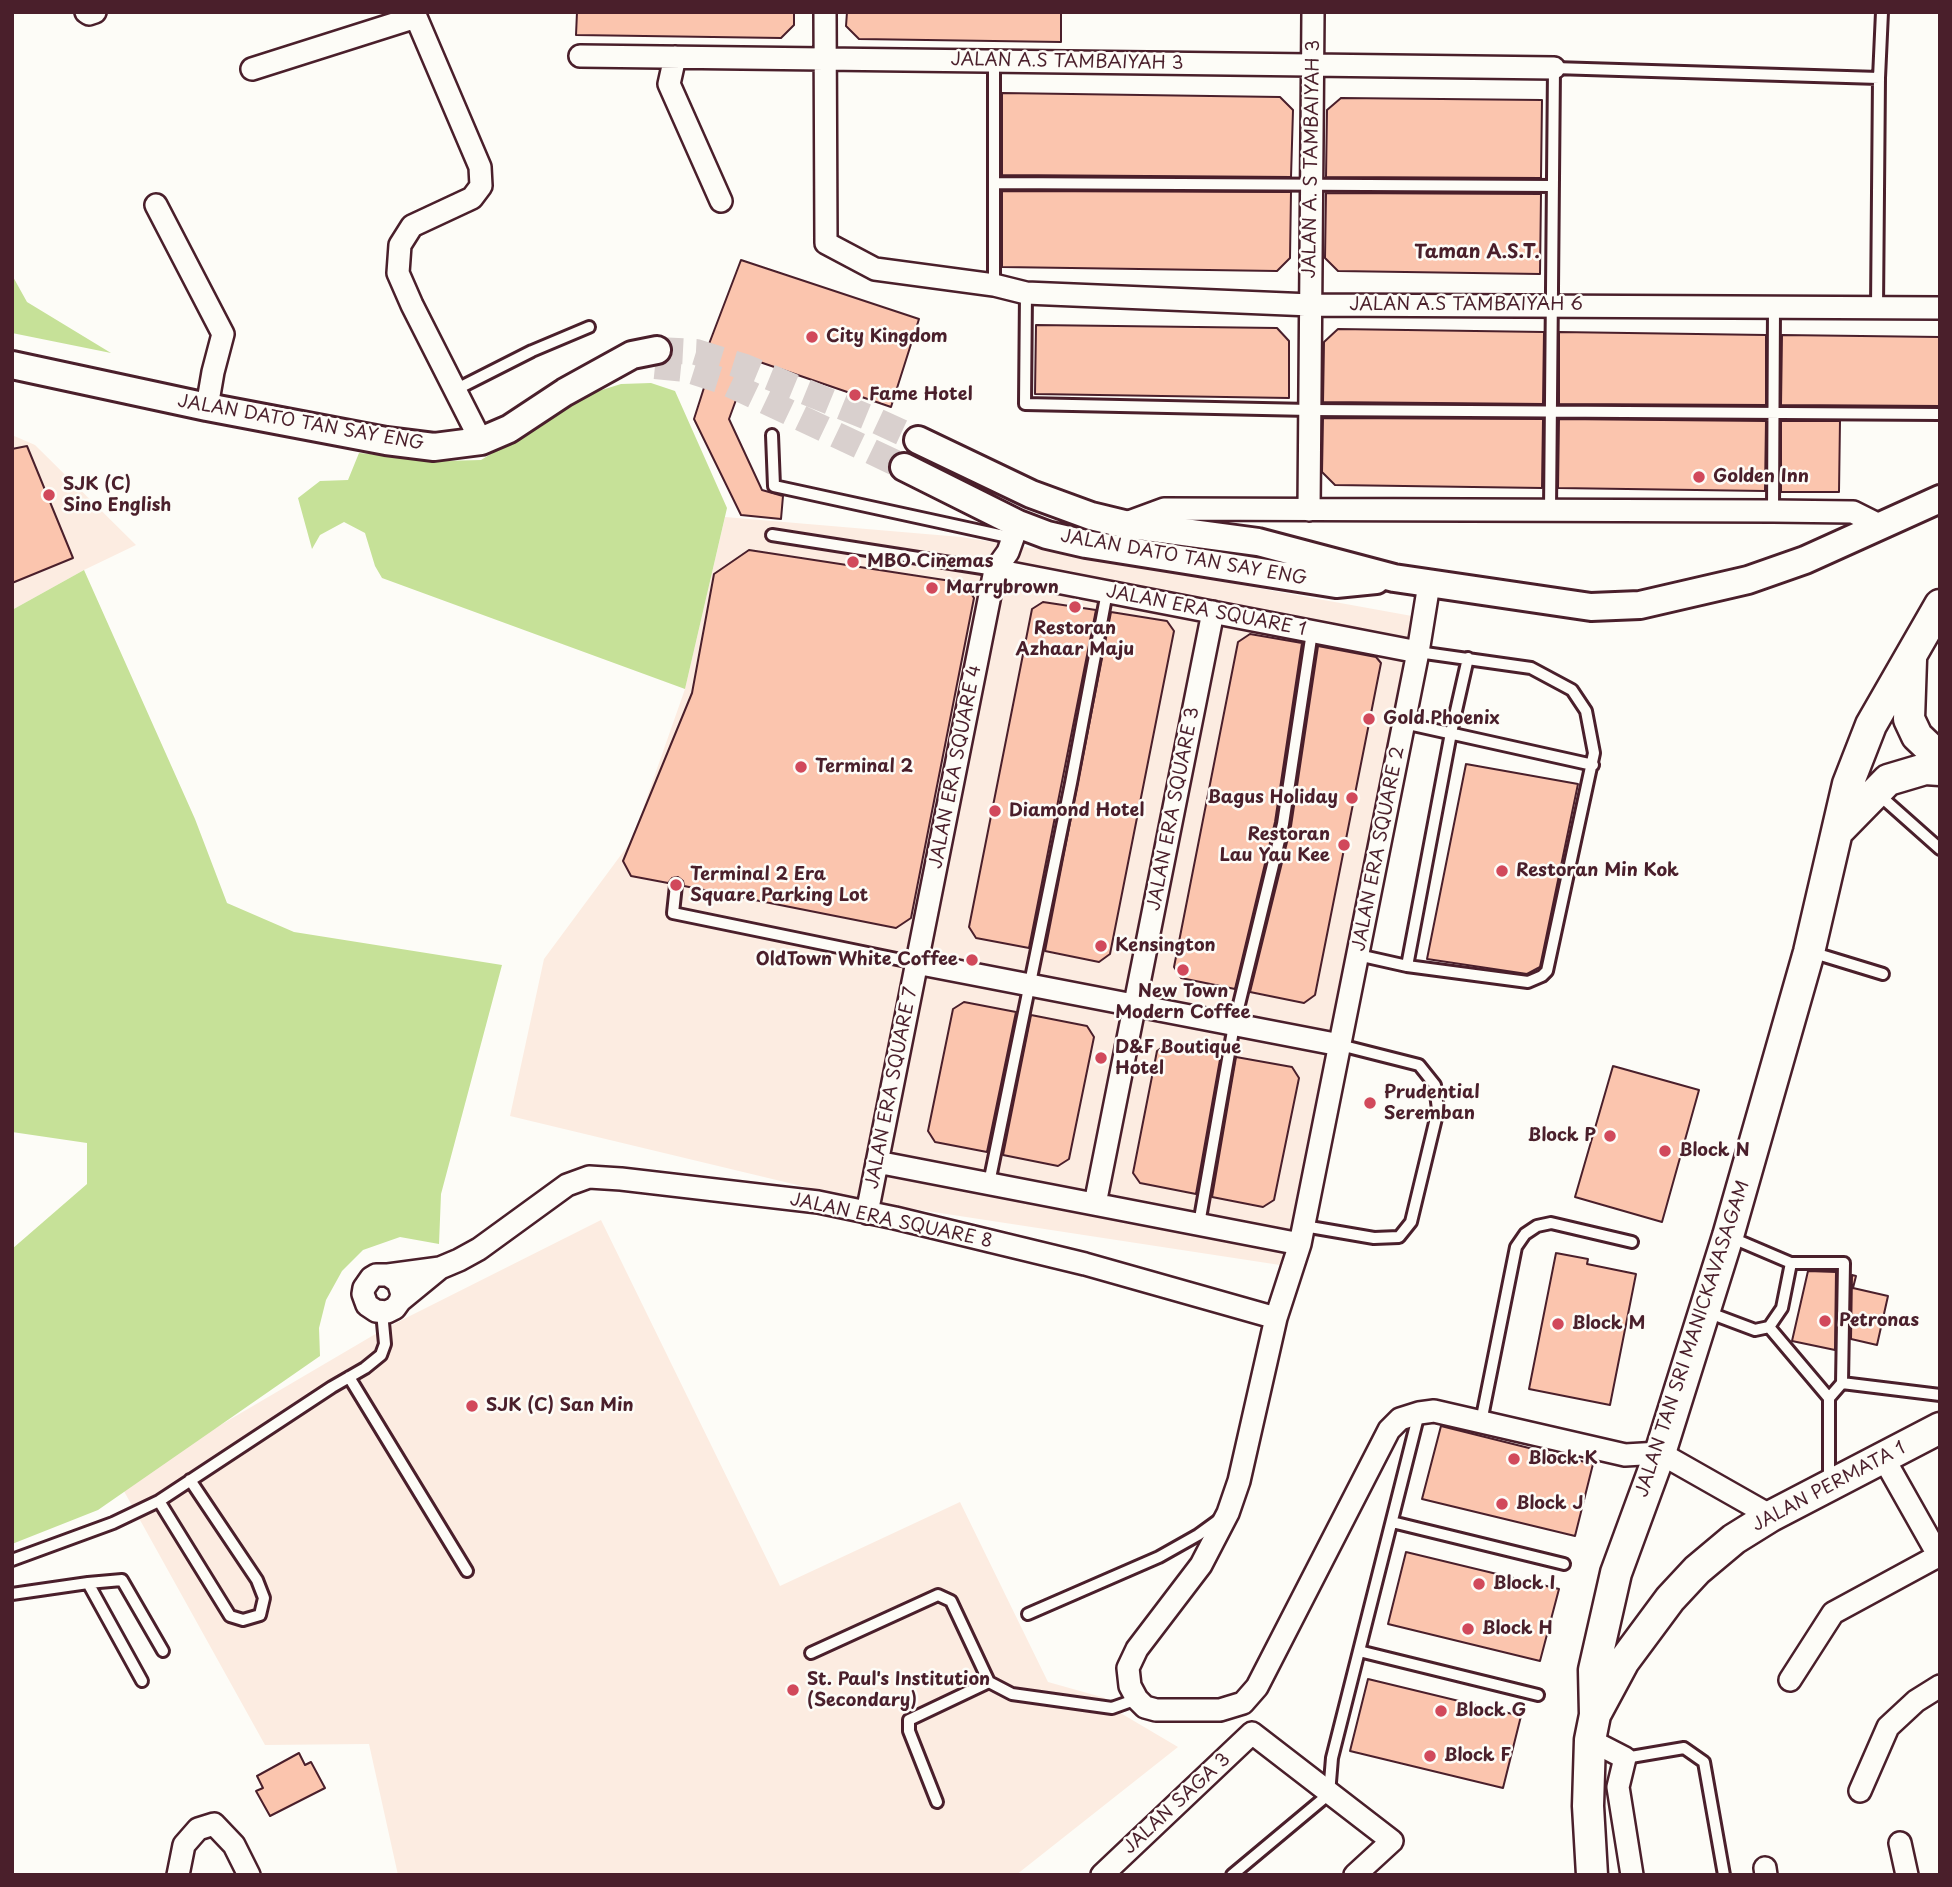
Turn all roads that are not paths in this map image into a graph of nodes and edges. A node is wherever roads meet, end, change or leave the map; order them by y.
1 (86, 12) edge
2 (95, 12) edge
3 (825, 12) edge
4 (1314, 12) edge
5 (1882, 12) edge
6 (580, 56) dead end
7 (675, 57) junction
8 (825, 59) junction
9 (994, 61) junction
10 (1313, 65) junction
11 (1554, 68) junction
12 (252, 69) dead end
13 (1879, 78) junction
14 (995, 183) junction
15 (1311, 185) junction
16 (1553, 186) junction
17 (721, 201) dead end
18 (156, 205) dead end
19 (994, 285) junction
20 (1026, 293) junction
21 (1311, 305) junction
22 (1552, 306) junction
23 (1774, 307) junction
24 (1877, 307) junction
25 (1940, 308) edge
26 (589, 327) dead end
27 (656, 358) tunnel mouth
28 (12, 365) edge
29 (455, 390) junction
30 (207, 407) junction
31 (1310, 410) junction
32 (1551, 411) junction
33 (1774, 412) junction
34 (1940, 414) edge
35 (772, 435) dead end
36 (918, 440) tunnel mouth
37 (481, 441) junction
38 (904, 467) tunnel mouth
39 (1940, 499) edge
40 (1309, 510) junction
41 (1550, 510) junction
42 (1773, 511) junction
43 (1124, 524) junction
44 (1881, 526) junction
45 (1015, 531) junction
46 (772, 535) dead end
47 (995, 570) junction
48 (1394, 578) junction
49 (1429, 584) junction
50 (1107, 592) junction
51 (1940, 605) edge
52 (1213, 612) junction
53 (1311, 632) junction
54 (1418, 652) junction
55 (1911, 656) junction
56 (1468, 657) junction
57 (1404, 723) junction
58 (1451, 733) junction
59 (1940, 758) edge
60 (1593, 765) junction
61 (1940, 771) edge
62 (1875, 791) junction
63 (1836, 833) junction
64 (1940, 849) edge
65 (676, 885) dead end
66 (1808, 952) junction
67 (1358, 955) junction
68 (916, 963) junction
69 (1407, 966) junction
70 (1884, 974) dead end
71 (1029, 985) junction
72 (1134, 1005) junction
73 (1234, 1025) junction
74 (1340, 1045) junction
75 (877, 1162) junction
76 (989, 1183) junction
77 (1095, 1204) junction
78 (867, 1213) junction
79 (1199, 1224) junction
80 (1302, 1235) junction
81 (1728, 1236) junction
82 (1633, 1242) dead end
83 (1791, 1263) junction
84 (440, 1268) junction
85 (388, 1275) junction
86 (391, 1307) junction
87 (1704, 1311) junction
88 (1276, 1318) junction
89 (1769, 1327) junction
90 (349, 1377) junction
91 (1842, 1383) junction
92 (1940, 1395) edge
93 (1829, 1398) junction
94 (1419, 1413) junction
95 (1481, 1422) junction
96 (1940, 1428) edge
97 (1660, 1453) junction
98 (1882, 1457) junction
99 (190, 1480) junction
100 (1829, 1485) junction
101 (159, 1500) junction
102 (1228, 1513) junction
103 (1770, 1516) junction
104 (1392, 1521) junction
105 (1939, 1557) edge
106 (12, 1559) edge
107 (1564, 1564) dead end
108 (467, 1571) dead end
109 (88, 1583) junction
110 (12, 1594) edge
111 (1028, 1614) dead end
112 (163, 1651) dead end
113 (1359, 1651) junction
114 (811, 1653) dead end
115 (1790, 1679) dead end
116 (142, 1681) dead end
117 (989, 1682) junction
118 (1940, 1686) edge
119 (1538, 1695) dead end
120 (1137, 1699) junction
121 (1592, 1728) junction
122 (1625, 1758) junction
123 (1860, 1791) dead end
124 (1329, 1794) junction
125 (936, 1802) dead end
126 (1900, 1843) dead end
127 (178, 1875) edge
128 (249, 1875) edge
129 (1102, 1875) edge
130 (1232, 1875) edge
131 (1355, 1875) edge
132 (1592, 1875) edge
133 (1632, 1875) edge
134 (1724, 1875) edge
135 (1908, 1875) edge

1 - 2 street
3 - 8 street
4 - 10 street, JALAN A. S TAMBAIYAH 3
5 - 13 lane
6 - 7 street, JALAN A.S TAMBAIYAH 3
7 - 8 street, JALAN A.S TAMBAIYAH 3
7 - 17 street
8 - 9 street, JALAN A.S TAMBAIYAH 3
8 - 19 street, JALAN A.S TAMBAIYAH 6
9 - 10 street, JALAN A.S TAMBAIYAH 3
9 - 14 lane
10 - 11 street, JALAN A.S TAMBAIYAH 3
10 - 15 street, JALAN A. S TAMBAIYAH 3
11 - 13 lane
11 - 16 lane
12 - 29 street
13 - 24 lane
14 - 15 lane
14 - 19 lane
15 - 16 lane
15 - 21 street, JALAN A. S TAMBAIYAH 3
16 - 22 lane
18 - 30 street
19 - 20 street, JALAN A.S TAMBAIYAH 6
20 - 21 street, JALAN A.S TAMBAIYAH 6
20 - 31 lane
21 - 22 street, JALAN A.S TAMBAIYAH 6
21 - 31 street, JALAN A. S TAMBAIYAH 3
22 - 23 street, JALAN A.S TAMBAIYAH 6
22 - 32 lane
23 - 24 street, JALAN A.S TAMBAIYAH 6
23 - 33 lane
24 - 25 street, JALAN A.S TAMBAIYAH 6
26 - 29 lane
27 - 37 street, JALAN DATO TAN SAY ENG
28 - 30 street, JALAN DATO TAN SAY ENG
29 - 37 street
30 - 37 street, JALAN DATO TAN SAY ENG
31 - 32 lane
31 - 40 street, JALAN A. S TAMBAIYAH 3
32 - 33 lane
32 - 41 lane
33 - 34 lane
33 - 42 lane
35 - 45 lane
36 - 43 street, JALAN DATO TAN SAY ENG
38 - 45 street, JALAN DATO TAN SAY ENG
39 - 44 street, JALAN DATO TAN SAY ENG
40 - 41 street
40 - 43 street
41 - 42 street
42 - 44 street
43 - 48 street, JALAN DATO TAN SAY ENG
44 - 49 street, JALAN DATO TAN SAY ENG
45 - 47 street, JALAN ERA SQUARE 4
45 - 48 street, JALAN DATO TAN SAY ENG
46 - 47 lane
47 - 50 street, JALAN ERA SQUARE 1
47 - 68 street, JALAN ERA SQUARE 4
48 - 49 street, JALAN DATO TAN SAY ENG
49 - 54 street, JALAN ERA SQUARE 2
50 - 52 street, JALAN ERA SQUARE 1
50 - 71 lane
51 - 55 main road, JALAN TAN SRI MANICKAVASAGAM
52 - 53 street, JALAN ERA SQUARE 1
52 - 72 street, JALAN ERA SQUARE 3
53 - 54 street, JALAN ERA SQUARE 1
53 - 73 lane
54 - 56 lane
54 - 57 street, JALAN ERA SQUARE 2
55 - 59 main road
55 - 63 main road, JALAN TAN SRI MANICKAVASAGAM
56 - 58 lane
56 - 60 lane
57 - 58 lane
57 - 67 street, JALAN ERA SQUARE 2
58 - 60 lane
58 - 69 lane
60 - 69 lane
61 - 62 main road
62 - 63 main road
62 - 64 lane
63 - 66 main road, JALAN TAN SRI MANICKAVASAGAM
65 - 68 lane
66 - 70 lane
66 - 81 main road, JALAN TAN SRI MANICKAVASAGAM
67 - 69 lane
67 - 74 street, JALAN ERA SQUARE 2
68 - 71 street
68 - 75 street, JALAN ERA SQUARE 7
71 - 72 street
71 - 76 lane
72 - 73 street
72 - 77 street, JALAN ERA SQUARE 3
73 - 74 street
73 - 79 lane
74 - 80 street, JALAN ERA SQUARE 2
74 - 80 lane
75 - 76 street
75 - 78 street, JALAN ERA SQUARE 7
76 - 77 street
77 - 79 street
78 - 84 street, JALAN ERA SQUARE 8
78 - 88 street, JALAN ERA SQUARE 8
79 - 80 street
80 - 88 street, JALAN ERA SQUARE 2
81 - 83 lane
81 - 87 main road, JALAN TAN SRI MANICKAVASAGAM
82 - 95 lane
83 - 89 lane
83 - 91 lane
84 - 85 street, JALAN ERA SQUARE 8
84 - 86 street, JALAN ERA SQUARE 8
85 - 86 street
85 - 86 street, JALAN ERA SQUARE 8
86 - 90 lane
87 - 89 lane
87 - 97 main road, JALAN TAN SRI MANICKAVASAGAM
88 - 102 street, JALAN ERA SQUARE 2
89 - 93 lane
90 - 99 lane
90 - 108 lane
91 - 92 lane
91 - 93 lane
93 - 100 lane
94 - 95 street
94 - 104 lane
94 - 120 street
95 - 97 street
96 - 98 main road, JALAN PERMATA 1
97 - 103 street
97 - 121 main road, JALAN TAN SRI MANICKAVASAGAM
98 - 100 main road, JALAN PERMATA 1
98 - 105 street
99 - 101 lane
99 - 101 lane
100 - 103 main road, JALAN PERMATA 1
101 - 106 lane
102 - 111 lane
102 - 120 street, JALAN ERA SQUARE 2
103 - 121 main road, JALAN PERMATA 1
104 - 107 lane
104 - 113 lane
105 - 115 street
109 - 110 lane
109 - 112 lane
109 - 116 lane
113 - 119 lane
113 - 124 lane
114 - 117 lane
117 - 120 lane
117 - 125 lane
118 - 123 street
121 - 122 street
121 - 132 main road, JALAN TAN SRI MANICKAVASAGAM
122 - 133 street
122 - 134 lane
124 - 129 street, JALAN SAGA 3
124 - 130 lane
124 - 131 street
126 - 135 street
127 - 128 street

